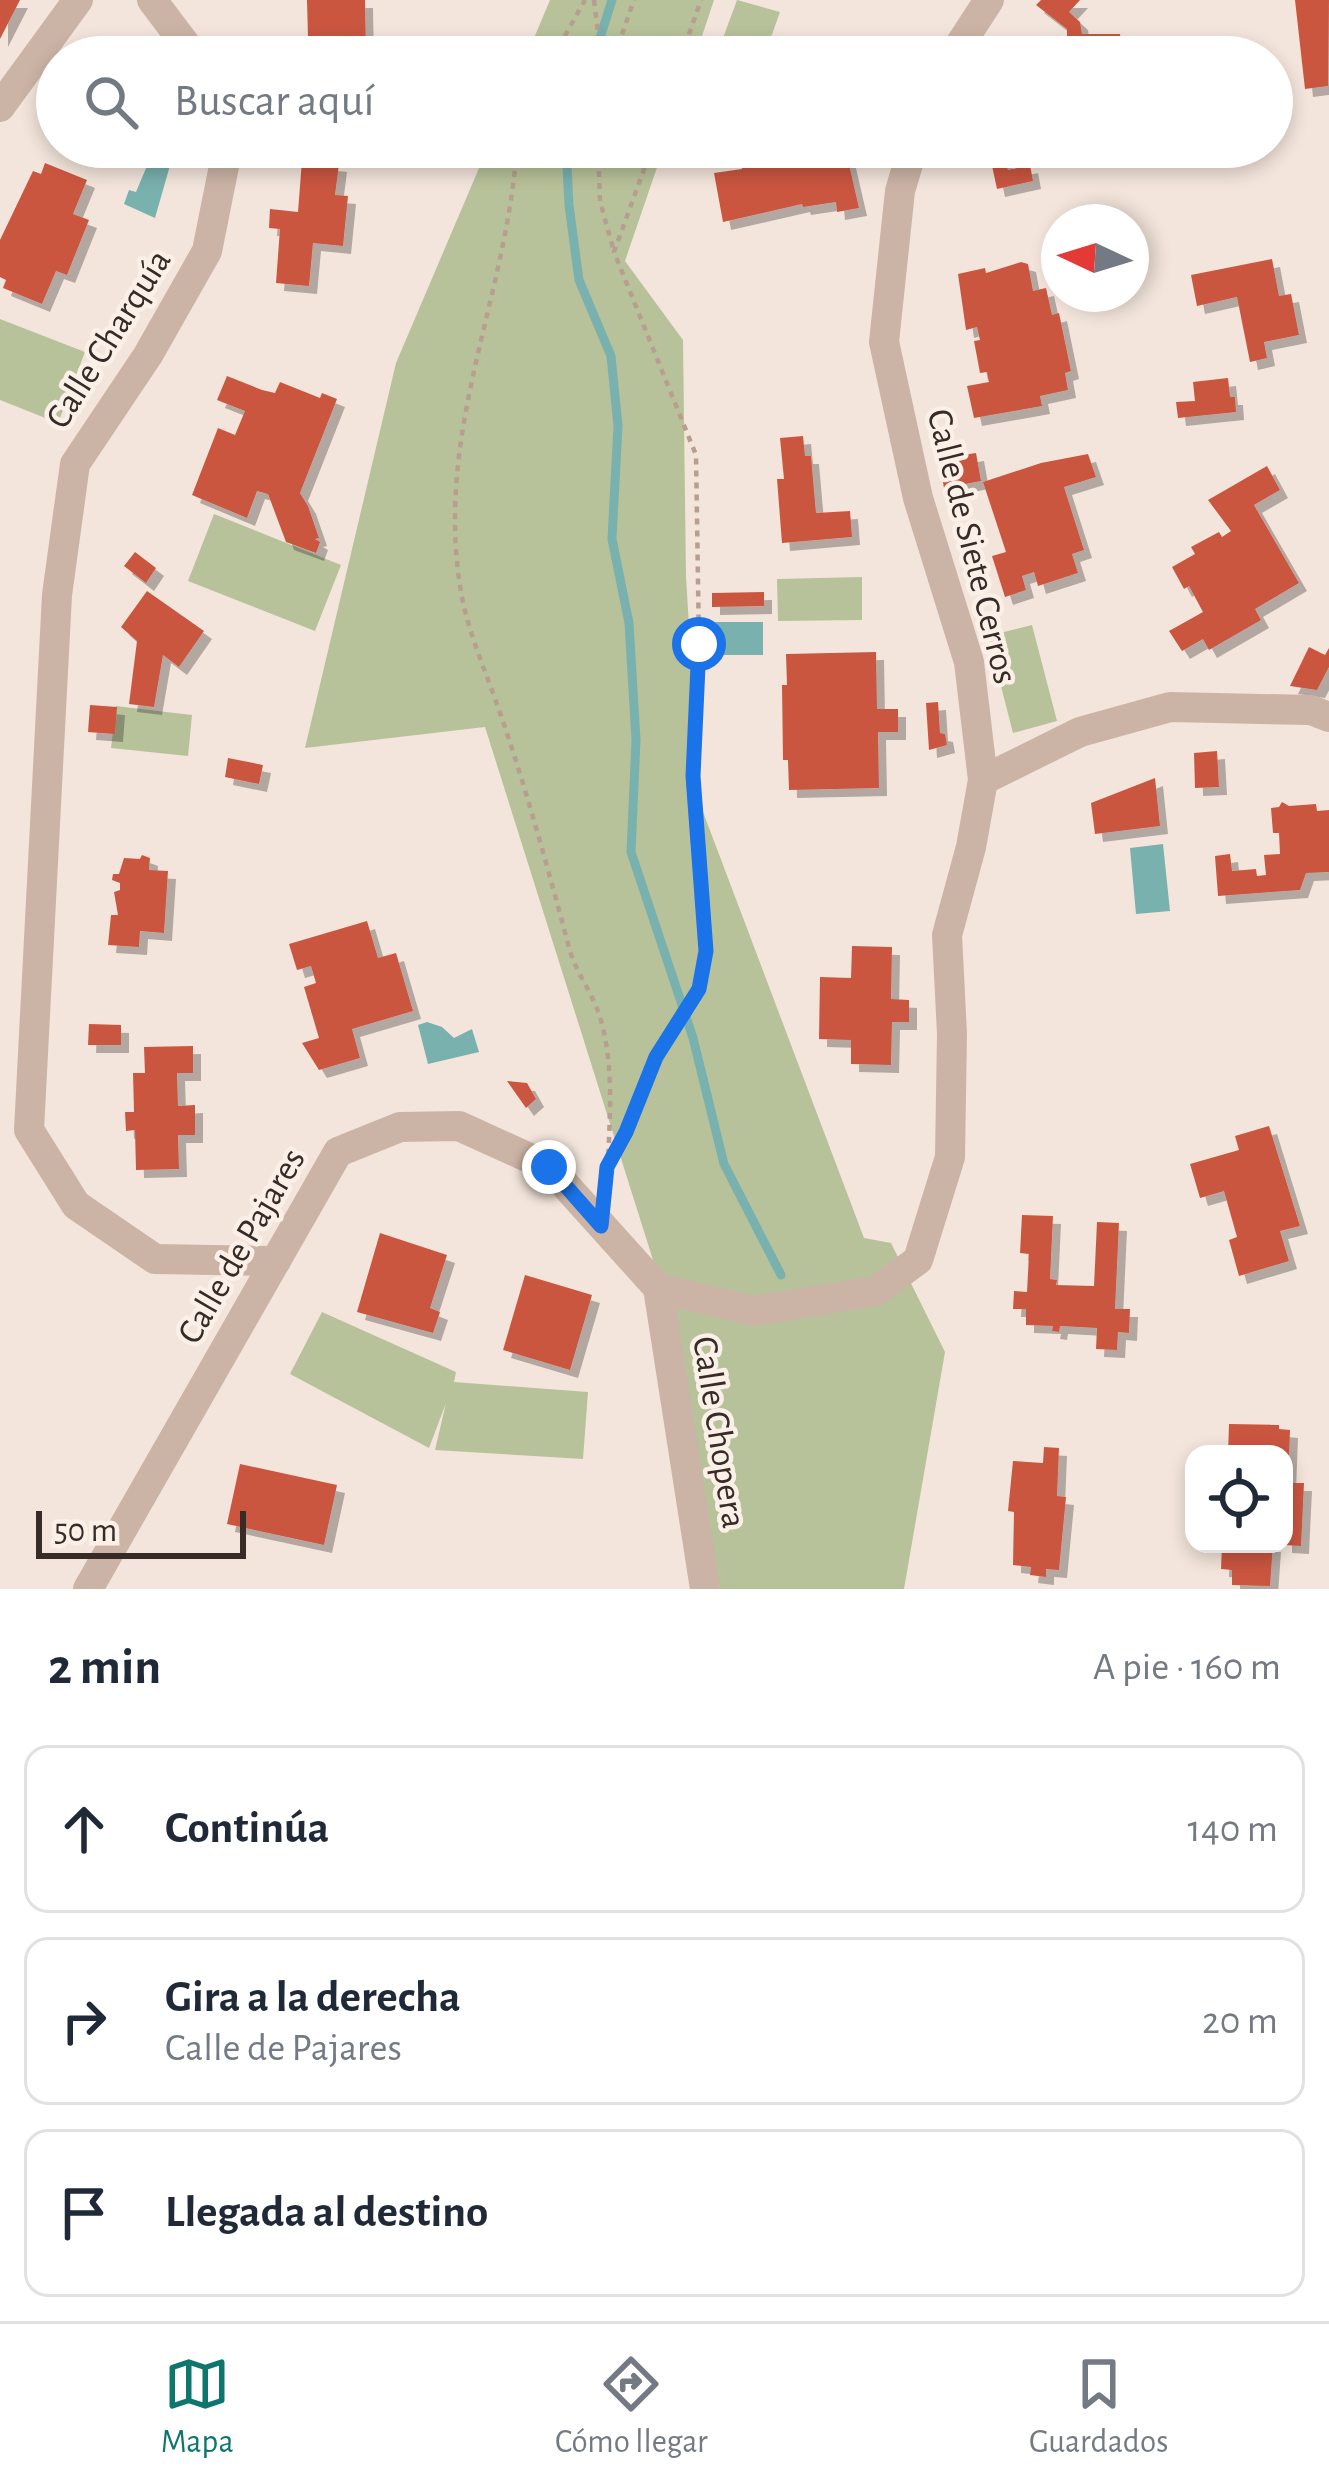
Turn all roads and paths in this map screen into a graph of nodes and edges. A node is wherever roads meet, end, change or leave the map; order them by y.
1 (79, 0) edge
2 (152, 0) edge
3 (585, 0) edge
4 (594, 0) edge
5 (634, 0) edge
6 (701, 0) edge
7 (989, 0) edge
8 (52, 36) edge
9 (179, 36) edge
10 (565, 36) edge
11 (599, 36) edge
12 (621, 36) edge
13 (688, 36) edge
14 (966, 36) edge
15 (36, 58) edge
16 (0, 107) edge
17 (224, 168) edge
18 (515, 168) edge
19 (599, 168) edge
20 (644, 168) edge
21 (907, 168) edge
22 (614, 252) junction
23 (1329, 717) edge
24 (983, 780) junction
25 (607, 1167) junction
26 (601, 1226) junction
27 (276, 1261) junction
28 (658, 1288) junction
29 (88, 1589) edge
30 (705, 1589) edge

1 - 8 street
2 - 9 street
3 - 10 path
4 - 11 path
5 - 12 path
6 - 13 path
7 - 14 street
15 - 16 street
17 - 27 street, Calle Charquía
18 - 25 path
19 - 22 path
20 - 22 path
21 - 24 street, Calle de Siete Cerros
22 - 25 path
23 - 24 street
24 - 28 street, Calle de Siete Cerros
25 - 26 path
26 - 27 street, Calle de Pajares
26 - 28 street, Calle de Pajares
27 - 29 street, Calle de Pajares
28 - 30 street, Calle Chopera

